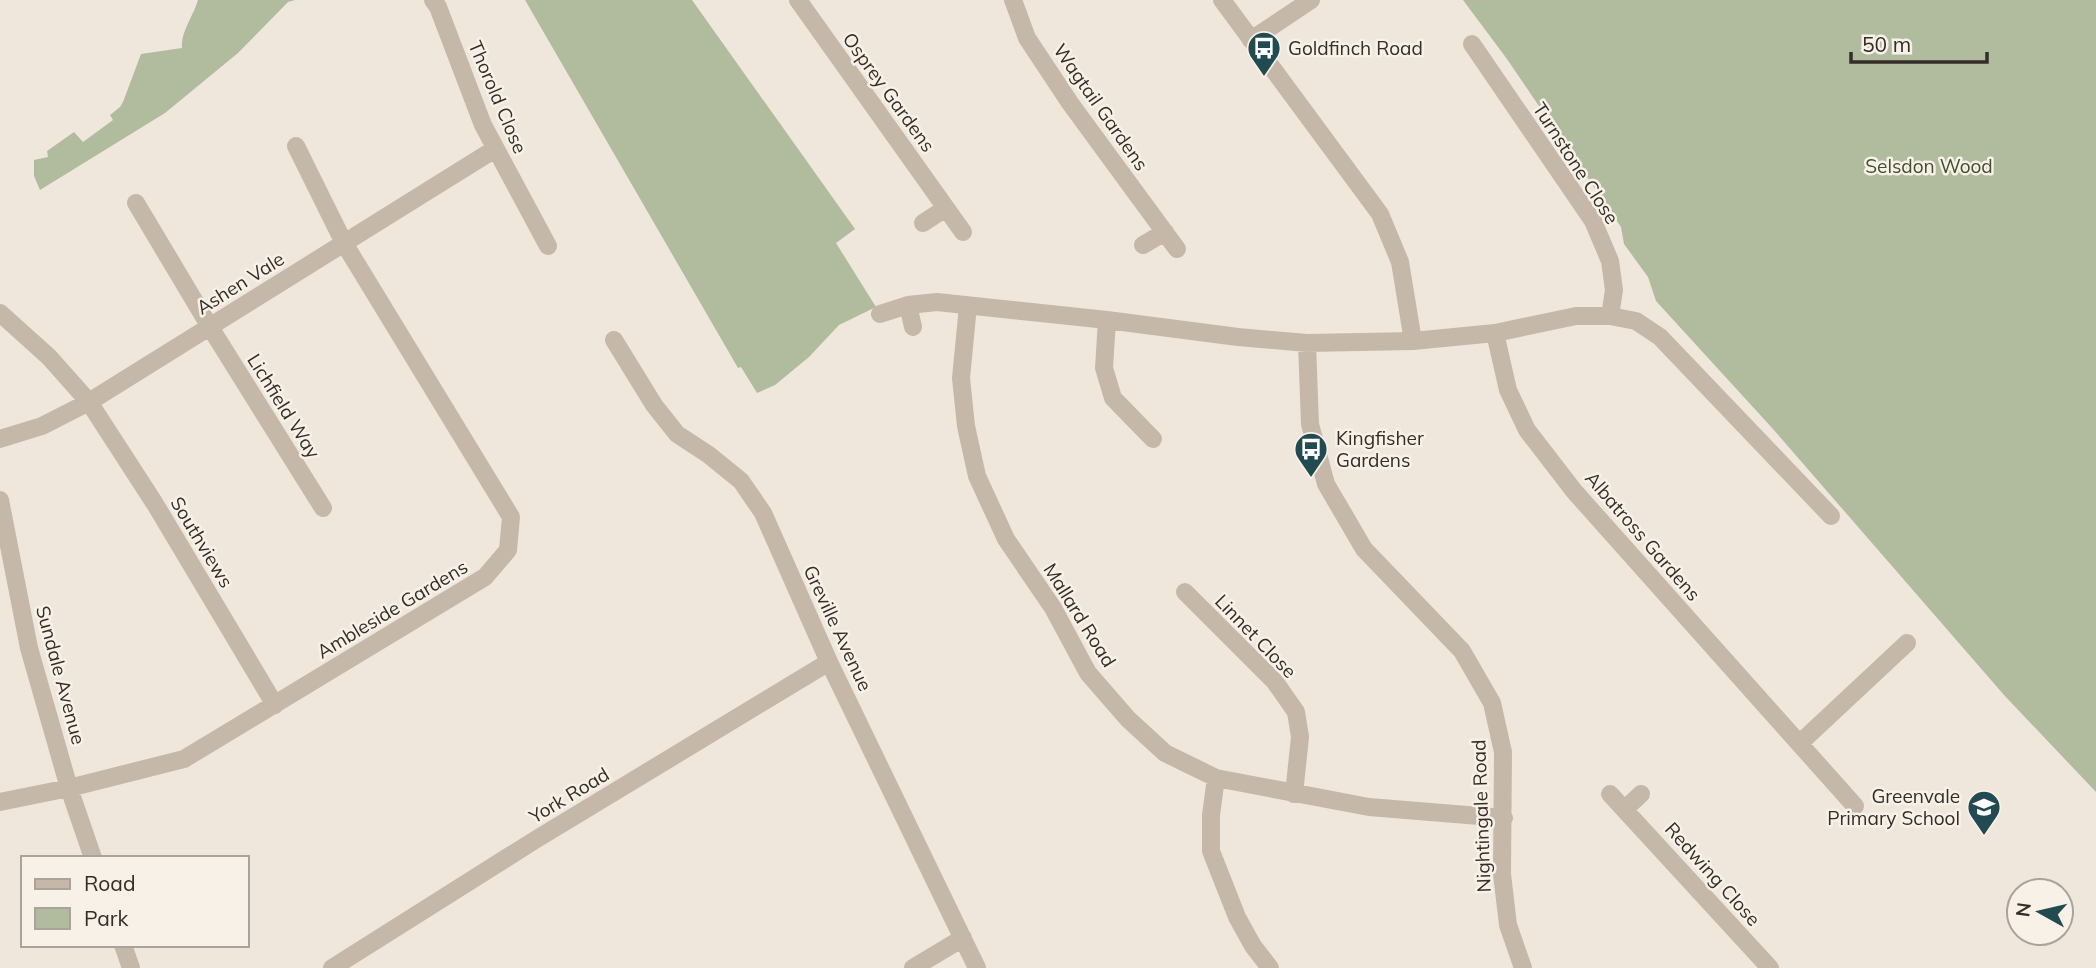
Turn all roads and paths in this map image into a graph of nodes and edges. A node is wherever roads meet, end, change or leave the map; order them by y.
1 (433, 0) edge
2 (798, 0) edge
3 (1013, 0) edge
4 (1222, 0) edge
5 (1311, 0) edge
6 (1251, 40) junction
7 (1472, 44) dead end
8 (296, 146) dead end
9 (495, 149) junction
10 (136, 204) dead end
11 (946, 208) junction
12 (923, 223) dead end
13 (963, 232) dead end
14 (1165, 232) junction
15 (344, 243) junction
16 (1143, 245) dead end
17 (548, 246) dead end
18 (1177, 249) dead end
19 (908, 305) junction
20 (968, 306) junction
21 (0, 313) edge
22 (880, 314) dead end
23 (1611, 316) junction
24 (1107, 320) junction
25 (210, 327) junction
26 (912, 327) dead end
27 (1495, 332) junction
28 (614, 340) dead end
29 (1413, 341) junction
30 (1307, 343) junction
31 (89, 401) junction
32 (0, 439) edge
33 (1153, 439) dead end
34 (0, 500) edge
35 (323, 508) dead end
36 (1831, 516) dead end
37 (1185, 592) dead end
38 (1907, 643) dead end
39 (829, 662) junction
40 (275, 705) junction
41 (1800, 743) junction
42 (1216, 778) junction
43 (69, 788) junction
44 (1294, 794) junction
45 (1610, 794) dead end
46 (1641, 794) dead end
47 (0, 802) edge
48 (1855, 806) dead end
49 (1625, 809) junction
50 (1504, 818) junction
51 (92, 856) edge
52 (963, 939) junction
53 (125, 947) edge
54 (131, 968) edge
55 (332, 968) edge
56 (913, 968) edge
57 (976, 968) edge
58 (1270, 968) edge
59 (1523, 968) edge
60 (1770, 968) edge

1 - 9 street, Thorold Close
2 - 11 street, Osprey Gardens
3 - 14 street, Wagtail Gardens
4 - 6 street
5 - 6 street
6 - 29 street
7 - 23 street, Turnstone Close
8 - 15 street, Ambleside Gardens
9 - 15 street, Ashen Vale
9 - 17 street, Thorold Close
10 - 25 street, Lichfield Way
11 - 12 street
11 - 13 street, Osprey Gardens
14 - 16 street
14 - 18 street, Wagtail Gardens
15 - 25 street, Ashen Vale
15 - 40 street, Ambleside Gardens
19 - 20 street
19 - 22 street
19 - 26 street
20 - 24 street
20 - 42 street, Mallard Road
21 - 31 street, Southviews
23 - 27 street
23 - 36 street
24 - 30 street
24 - 33 street
25 - 31 street, Ashen Vale
25 - 35 street, Lichfield Way
27 - 29 street
27 - 41 street, Albatross Gardens
28 - 39 street, Greville Avenue
29 - 30 street
30 - 50 street, Nightingale Road
31 - 32 street, Ashen Vale
31 - 40 street, Southviews
34 - 43 street, Sundale Avenue
37 - 44 street, Linnet Close
38 - 41 street
39 - 52 street, Greville Avenue
39 - 55 street, York Road
40 - 43 street, Ambleside Gardens
41 - 48 street, Albatross Gardens
42 - 44 street, Mallard Road
42 - 58 street
43 - 47 street, Ambleside Gardens
43 - 51 street, Sundale Avenue
44 - 50 street, Mallard Road
45 - 49 street, Redwing Close
46 - 49 street
49 - 60 street, Redwing Close
50 - 59 street, Nightingale Road
52 - 56 street
52 - 57 street, Greville Avenue
53 - 54 street

